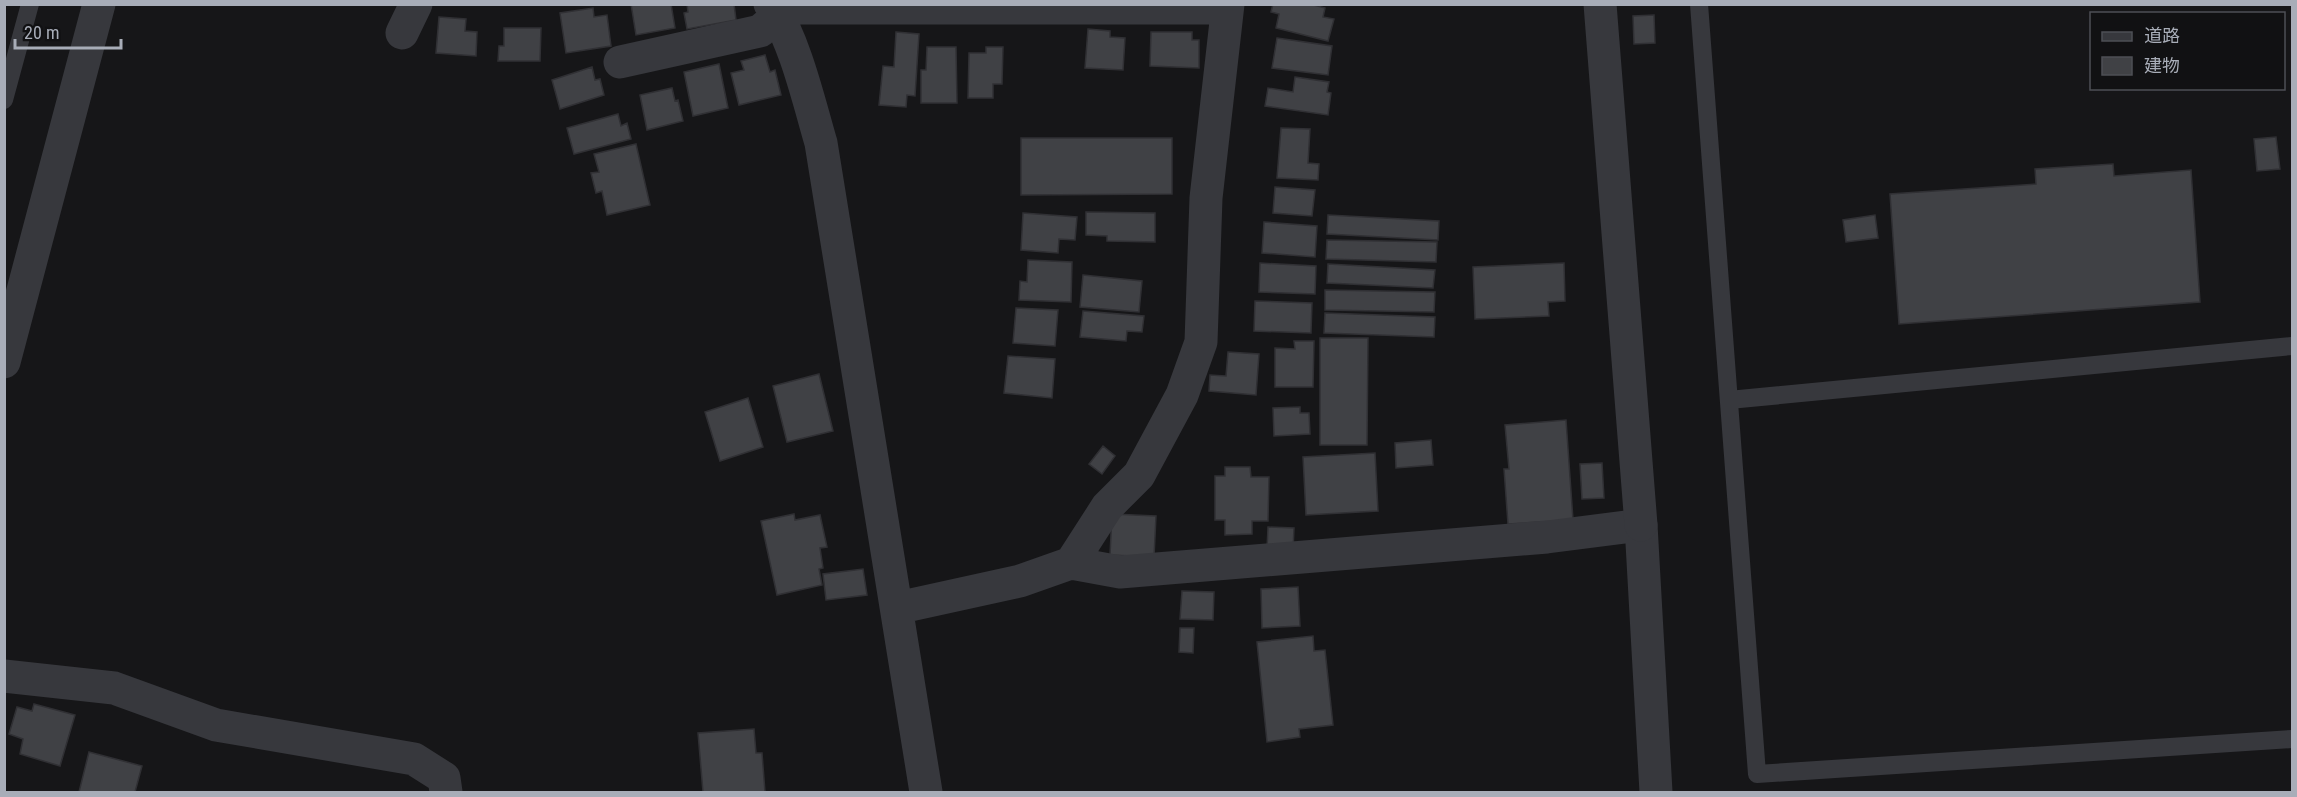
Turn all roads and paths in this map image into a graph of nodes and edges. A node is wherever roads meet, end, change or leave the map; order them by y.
1 (30, 4) edge
2 (99, 4) edge
3 (1600, 4) edge
4 (1699, 4) edge
5 (1227, 6) edge
6 (774, 10) edge
7 (620, 62) dead end
8 (4, 100) edge
9 (2292, 346) edge
10 (4, 362) edge
11 (1729, 399) junction
12 (1641, 525) junction
13 (1071, 563) junction
14 (897, 608) junction
15 (4, 676) edge
16 (2292, 740) edge
17 (446, 792) edge
18 (926, 792) edge
19 (1656, 792) edge

1 - 8 lane
2 - 10 street
3 - 12 street
4 - 11 lane
5 - 6 street
5 - 13 street
6 - 7 street
6 - 14 street
9 - 11 lane
11 - 16 lane
12 - 13 street
12 - 19 street
13 - 14 street
14 - 18 street
15 - 17 street

